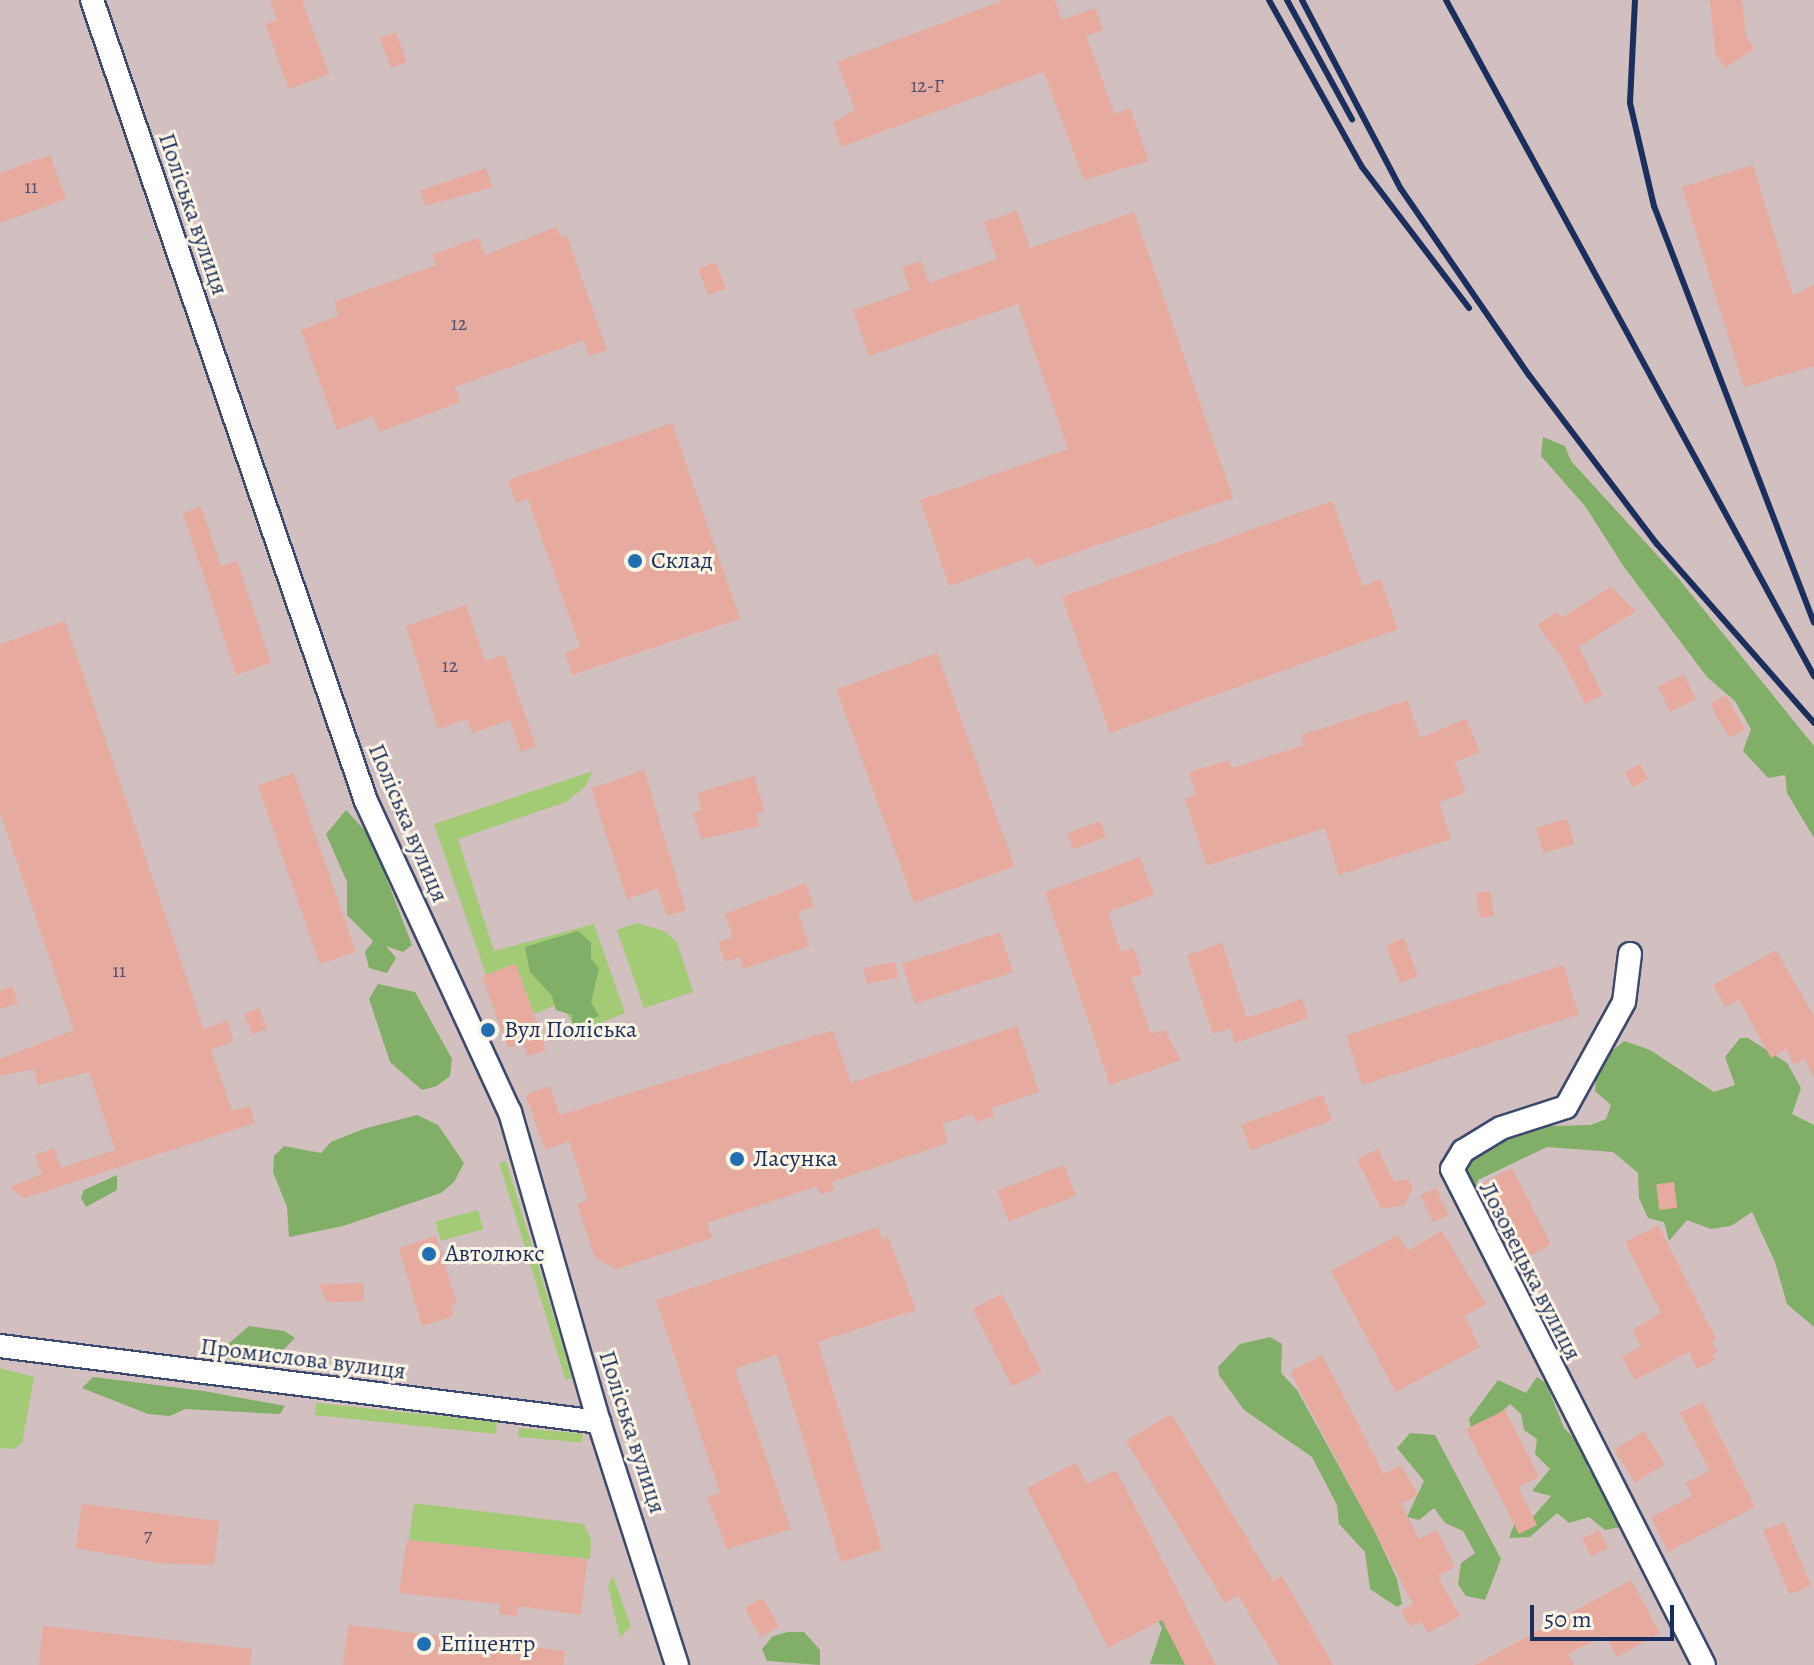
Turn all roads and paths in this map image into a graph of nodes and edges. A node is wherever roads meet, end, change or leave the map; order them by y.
1 (92, 0) edge
2 (1630, 954) dead end
3 (0, 1346) edge
4 (599, 1422) junction
5 (677, 1665) edge
6 (1704, 1665) edge

1 - 4 street, Поліська вулиця
2 - 6 street, Лозовецька вулиця
3 - 4 street, Промислова вулиця
4 - 5 street, Поліська вулиця

